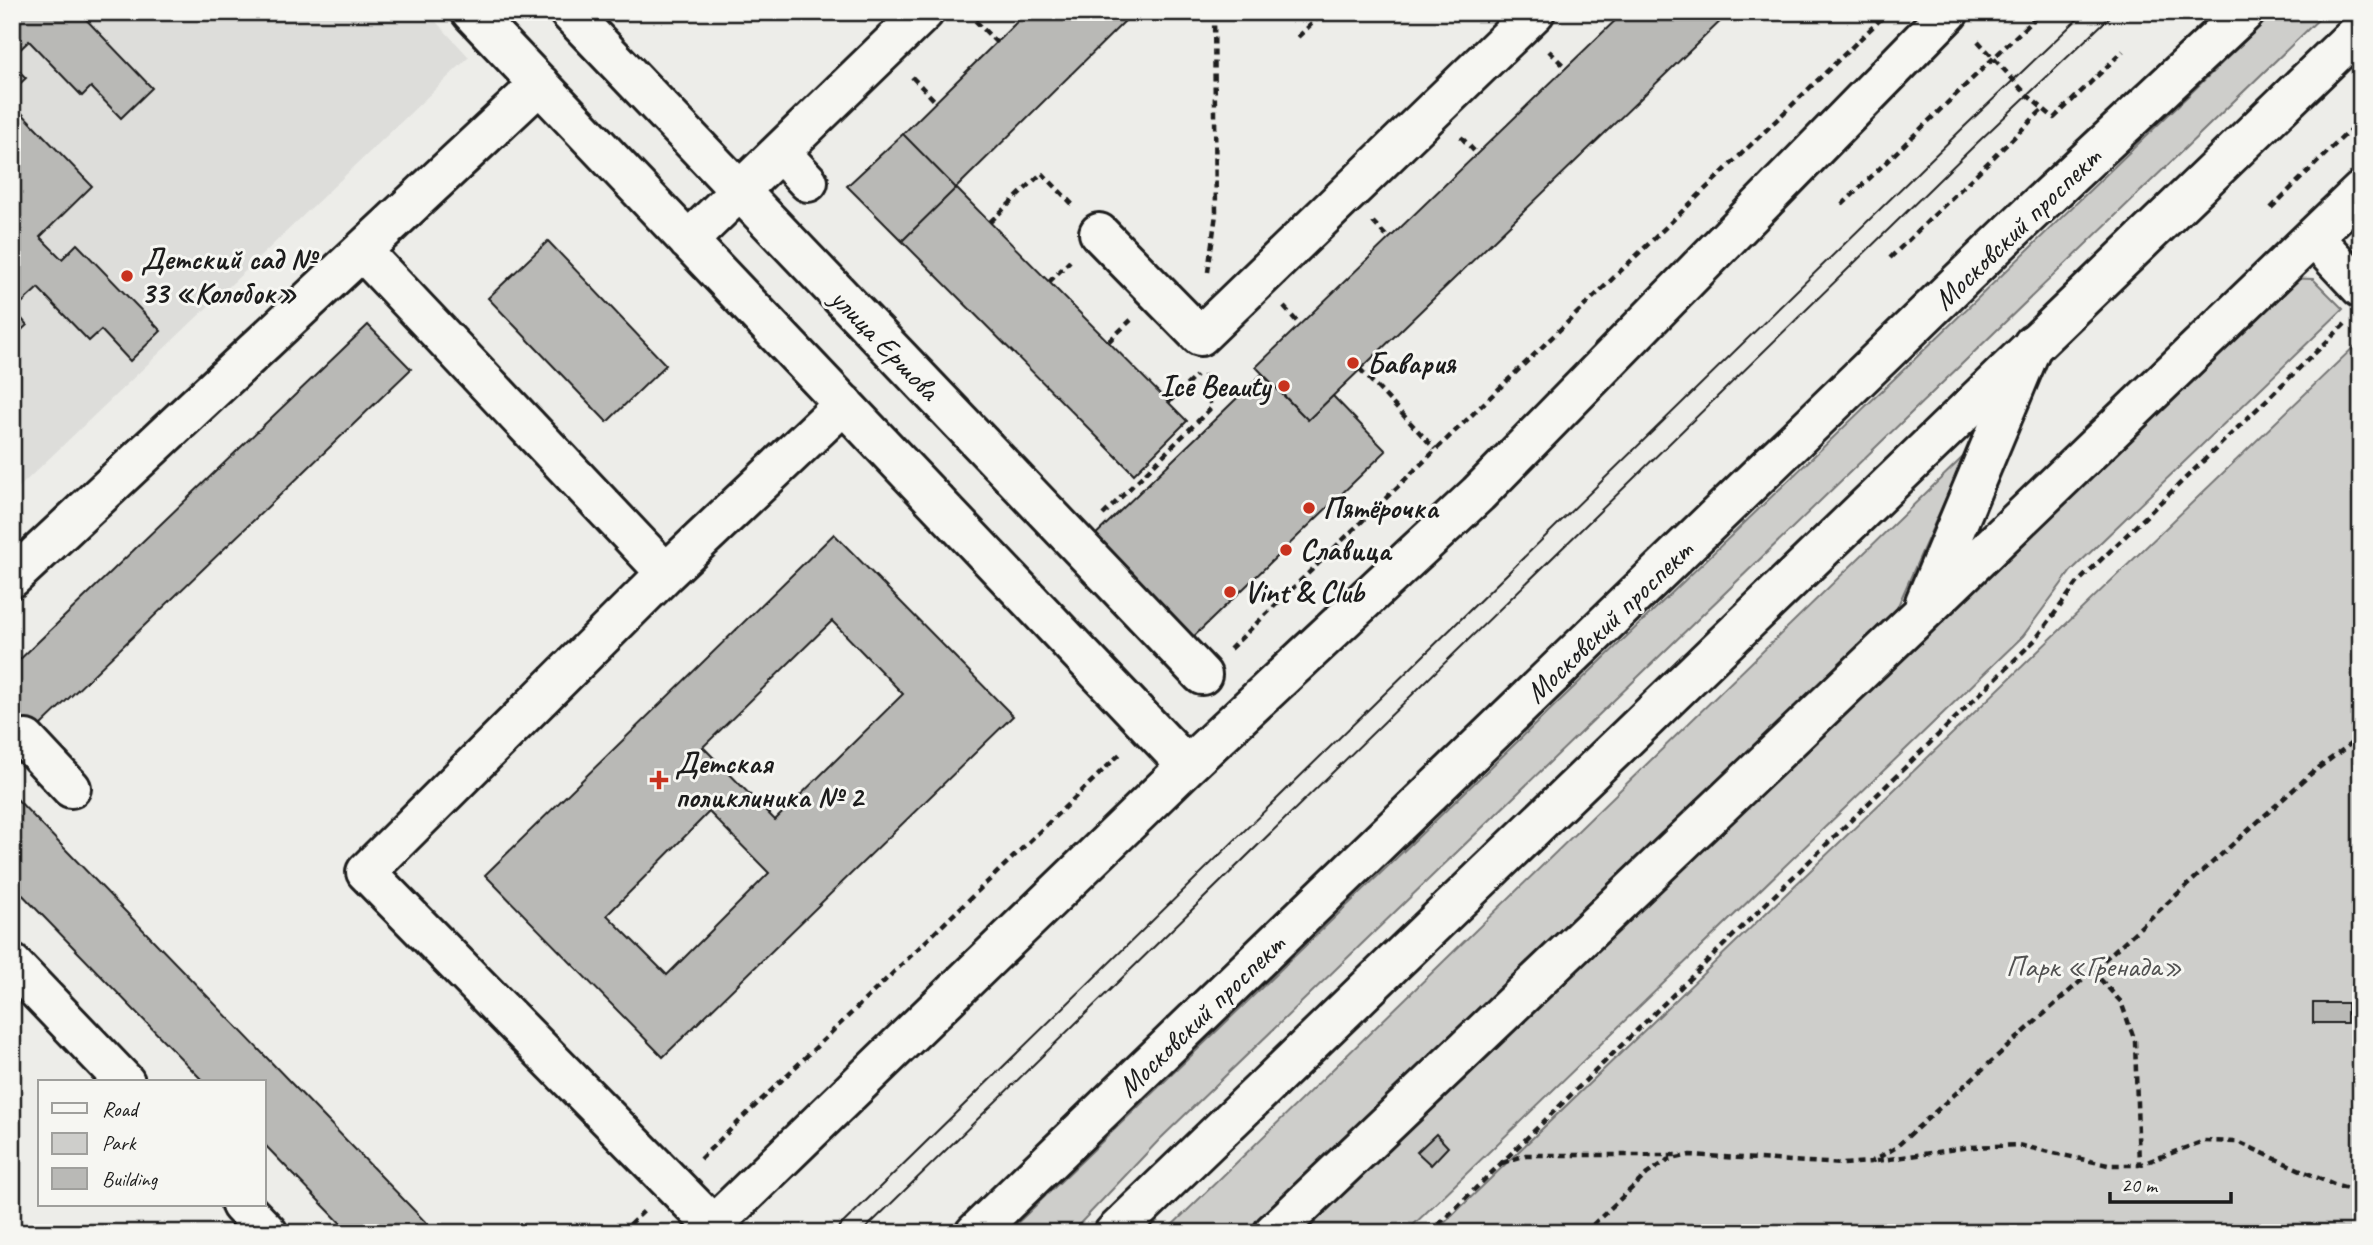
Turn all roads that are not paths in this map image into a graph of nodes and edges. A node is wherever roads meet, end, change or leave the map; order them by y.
1 (471, 12) edge
2 (569, 12) edge
3 (925, 12) edge
4 (1535, 12) edge
5 (1949, 12) edge
6 (2245, 12) edge
7 (2361, 29) edge
8 (540, 84) junction
9 (780, 152) junction
10 (808, 181) dead end
11 (740, 191) junction
12 (2361, 191) edge
13 (1099, 233) road end
14 (2313, 237) junction
15 (688, 241) junction
16 (362, 251) junction
17 (2356, 303) edge
18 (2033, 343) junction
19 (844, 404) junction
20 (666, 573) junction
21 (12, 578) edge
22 (1919, 617) junction
23 (1202, 675) road end
24 (26, 740) dead end
25 (1188, 766) junction
26 (71, 788) dead end
27 (12, 964) edge
28 (123, 1080) edge
29 (242, 1206) edge
30 (709, 1229) edge
31 (268, 1233) edge
32 (975, 1233) edge
33 (1114, 1233) edge
34 (1273, 1233) edge

1 - 8 street
2 - 11 street, улица Ершова
3 - 9 street
4 - 13 street
5 - 25 street
6 - 32 street, Московский проспект
7 - 18 street
8 - 15 street
8 - 16 street
9 - 10 street
9 - 11 street
11 - 15 street
11 - 23 street, улица Ершова
12 - 14 street
14 - 17 street
14 - 22 street
15 - 19 street
16 - 20 street
16 - 21 street
18 - 22 street
18 - 33 street
19 - 20 street
19 - 25 street
20 - 30 street
22 - 34 street
24 - 26 street
25 - 30 street
27 - 28 street
29 - 31 street

